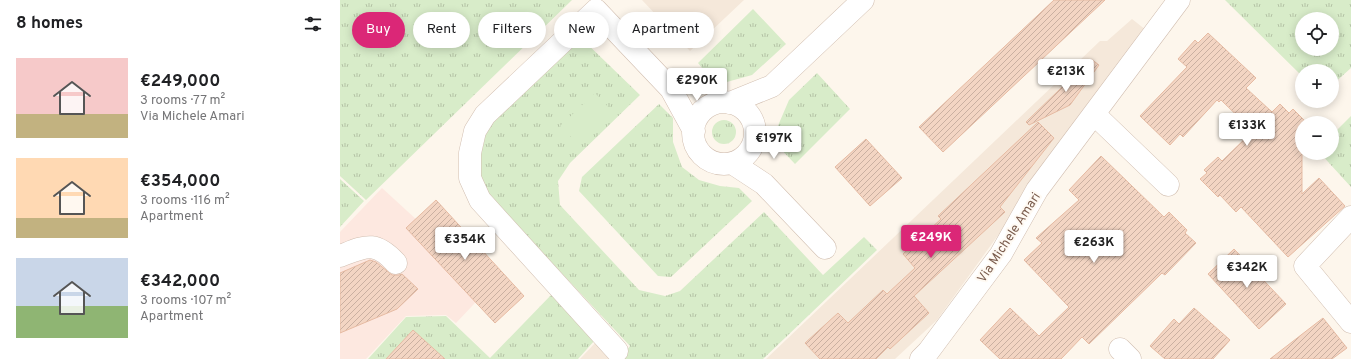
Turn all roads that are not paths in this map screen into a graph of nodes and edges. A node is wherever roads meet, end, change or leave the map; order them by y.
1 (864, 0) edge
2 (1179, 0) edge
3 (772, 86) junction
4 (671, 89) junction
5 (721, 104) junction
6 (1094, 114) junction
7 (694, 130) junction
8 (754, 137) junction
9 (732, 163) junction
10 (764, 184) junction
11 (1168, 185) dead end
12 (1351, 217) edge
13 (825, 248) dead end
14 (340, 256) edge
15 (396, 263) dead end
16 (1351, 322) edge
17 (617, 351) dead end
18 (921, 359) edge

1 - 3 street
2 - 6 street, Via Michele Amari
3 - 5 street
3 - 8 street
4 - 5 street
4 - 7 street
4 - 17 street
5 - 7 street
5 - 8 street
6 - 11 street
6 - 18 street, Via Michele Amari
7 - 9 street
8 - 9 street
8 - 10 street
9 - 10 street
10 - 13 street
12 - 16 street
14 - 15 street

